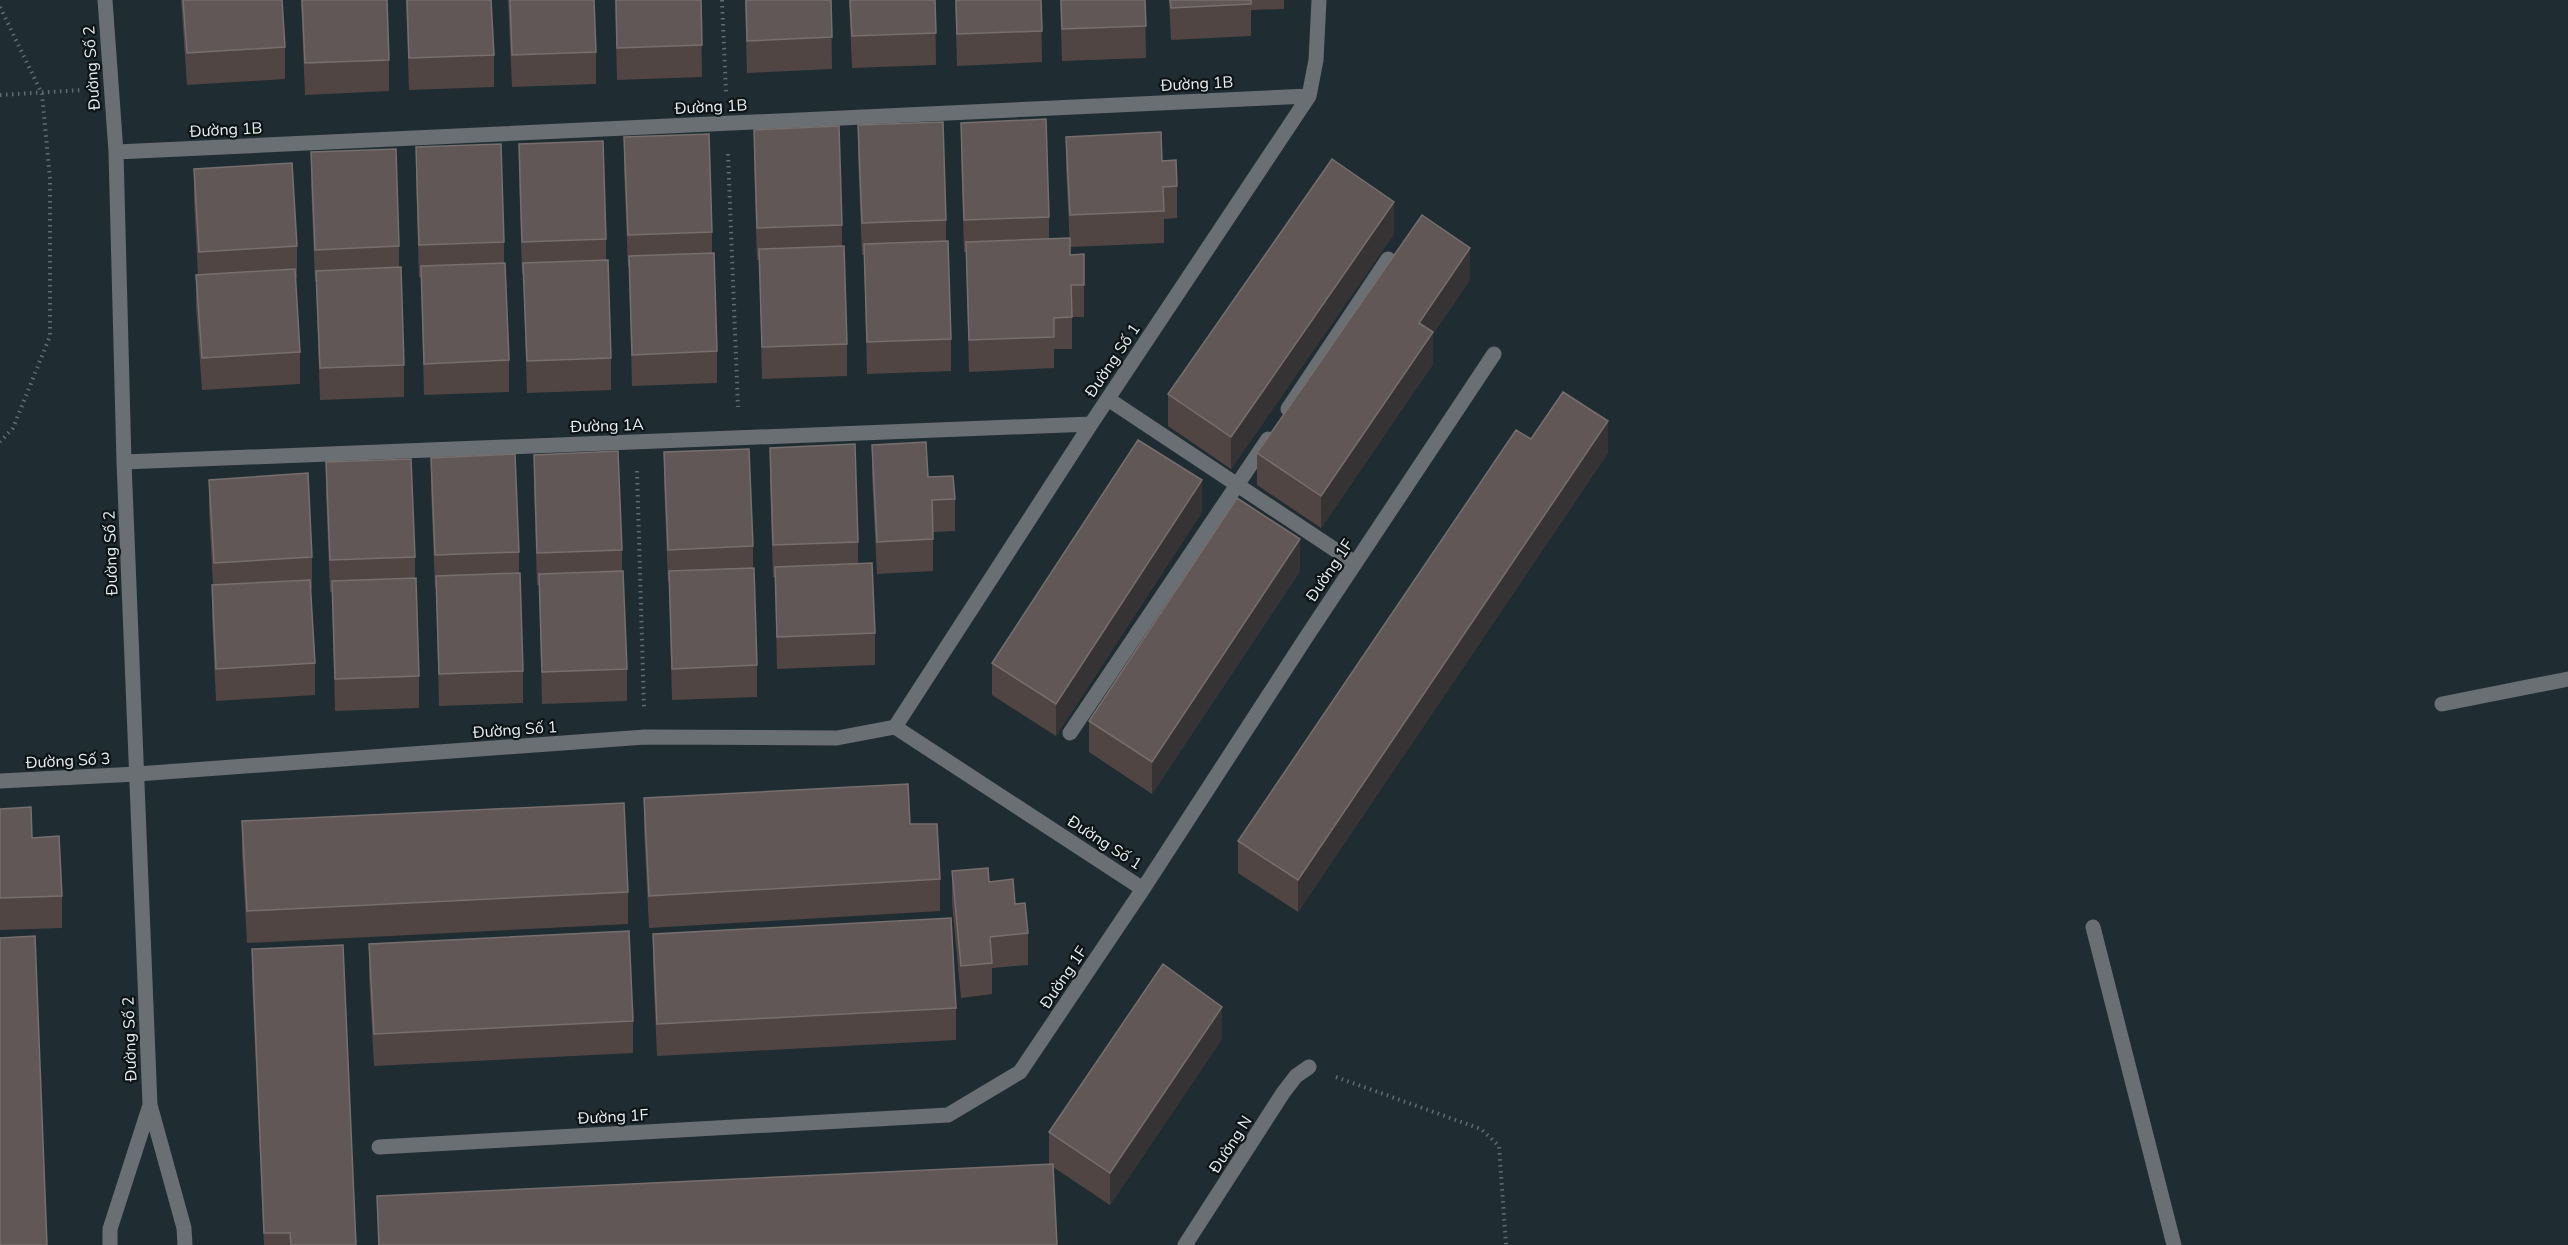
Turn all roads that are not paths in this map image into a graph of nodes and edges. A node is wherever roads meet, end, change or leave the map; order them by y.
1 (105, 0) edge
2 (1319, 0) edge
3 (1309, 96) junction
4 (116, 152) junction
5 (1388, 259) edge
6 (1494, 354) dead end
7 (1108, 399) junction
8 (1091, 424) junction
9 (124, 462) junction
10 (1238, 485) junction
11 (1355, 563) junction
12 (2568, 679) edge
13 (2442, 704) dead end
14 (895, 727) junction
15 (1070, 733) dead end
16 (137, 774) junction
17 (0, 781) edge
18 (1143, 890) junction
19 (2094, 927) dead end
20 (1309, 1067) road end
21 (150, 1105) junction
22 (379, 1147) dead end
23 (110, 1245) edge
24 (185, 1245) edge
25 (1185, 1245) edge
26 (2174, 1245) edge

1 - 4 street, Đường Số 2
2 - 3 street, Đường Số 1
3 - 4 street, Đường 1B
3 - 7 street, Đường Số 1
4 - 9 street, Đường Số 2
5 - 10 street
6 - 11 street, Đường 1F
7 - 8 street, Đường Số 1
7 - 10 street
8 - 9 street, Đường 1A
8 - 14 street, Đường Số 1
9 - 16 street, Đường Số 2
10 - 11 street
10 - 15 street
11 - 18 street, Đường 1F
12 - 13 street
14 - 16 street, Đường Số 1
14 - 18 street, Đường Số 1
16 - 17 street, Đường Số 3
16 - 21 street, Đường Số 2
18 - 22 street, Đường 1F
19 - 26 street
20 - 25 street, Đường N
21 - 23 street
21 - 24 street

